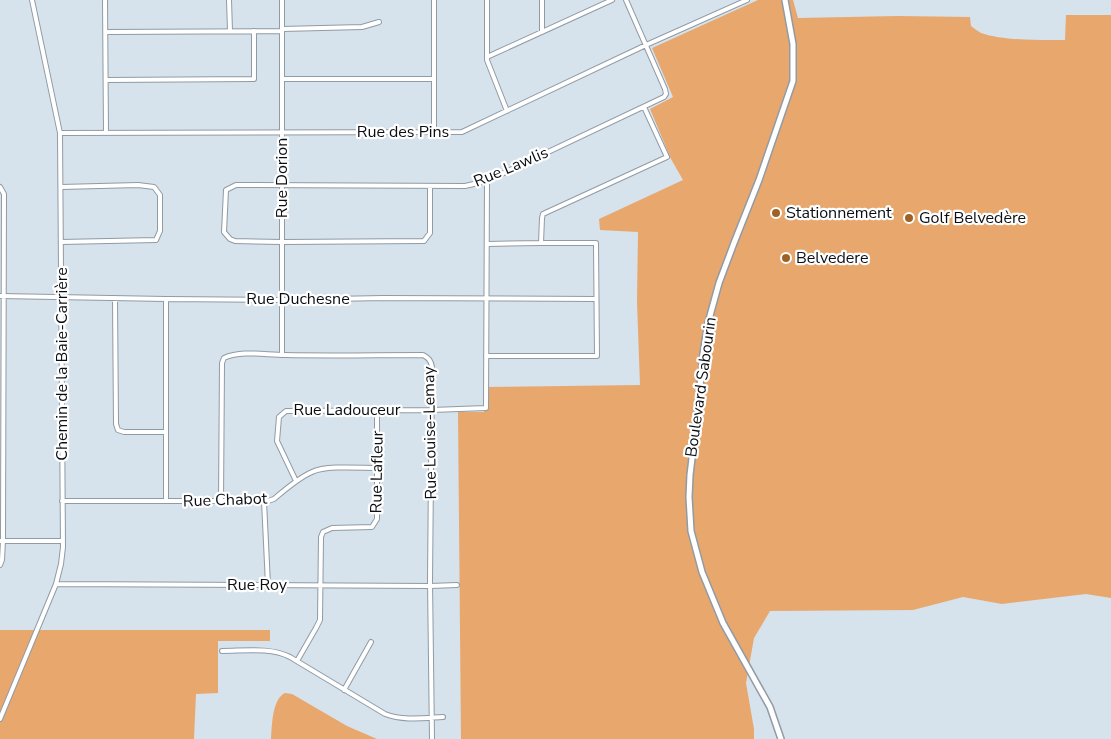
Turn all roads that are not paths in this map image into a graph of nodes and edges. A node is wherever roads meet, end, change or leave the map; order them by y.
1 (32, 0) edge
2 (106, 0) edge
3 (229, 0) edge
4 (282, 0) edge
5 (434, 0) edge
6 (487, 0) edge
7 (542, 0) edge
8 (612, 0) edge
9 (626, 0) edge
10 (748, 0) edge
11 (785, 0) edge
12 (379, 22) dead end
13 (282, 30) junction
14 (230, 31) junction
15 (254, 31) junction
16 (106, 32) junction
17 (542, 32) junction
18 (646, 45) junction
19 (487, 57) junction
20 (282, 79) junction
21 (434, 79) junction
22 (106, 80) junction
23 (644, 107) junction
24 (508, 110) junction
25 (282, 132) junction
26 (434, 132) junction
27 (60, 133) junction
28 (106, 133) junction
29 (487, 181) junction
30 (282, 185) junction
31 (430, 186) junction
32 (0, 187) edge
33 (61, 188) junction
34 (61, 242) junction
35 (282, 242) junction
36 (542, 243) junction
37 (486, 244) junction
38 (2, 296) edge
39 (62, 298) junction
40 (115, 298) junction
41 (166, 299) junction
42 (486, 299) junction
43 (596, 299) junction
44 (282, 300) junction
45 (282, 355) junction
46 (486, 356) junction
47 (377, 410) junction
48 (432, 410) junction
49 (166, 432) junction
50 (378, 468) junction
51 (296, 482) junction
52 (62, 501) junction
53 (166, 501) junction
54 (221, 501) junction
55 (264, 501) junction
56 (63, 540) junction
57 (2, 541) edge
58 (0, 565) edge
59 (56, 584) junction
60 (268, 585) junction
61 (321, 585) junction
62 (457, 585) dead end
63 (430, 586) junction
64 (371, 642) dead end
65 (222, 651) dead end
66 (297, 661) junction
67 (344, 690) junction
68 (443, 717) dead end
69 (431, 718) junction
70 (0, 719) edge
71 (432, 739) edge
72 (781, 739) edge

1 - 27 street, Chemin de la Baie-Carrière
2 - 16 street
3 - 14 street
4 - 13 street, Rue Dorion
5 - 21 street
6 - 19 street
7 - 17 street
8 - 17 street
9 - 18 street
10 - 18 street, Rue des Pins
11 - 72 street, Boulevard Sabourin
12 - 13 street
13 - 15 street
13 - 20 street, Rue Dorion
14 - 15 street
14 - 16 street
15 - 22 street
16 - 22 street
17 - 19 street
18 - 23 street, Rue Lawlis
18 - 24 street, Rue des Pins
19 - 24 street
20 - 21 street
20 - 25 street, Rue Dorion
21 - 26 street
22 - 28 street
23 - 29 street, Rue Lawlis
23 - 36 street
24 - 26 street, Rue des Pins
25 - 26 street, Rue des Pins
25 - 28 street, Rue des Pins
25 - 30 street, Rue Dorion
27 - 28 street, Rue des Pins
27 - 33 street, Chemin de la Baie-Carrière
29 - 31 street, Rue Lawlis
29 - 37 street
30 - 31 street, Rue Lawlis
30 - 35 street, Rue Dorion
30 - 35 street, Rue Lawlis
31 - 35 street
32 - 38 street
33 - 34 street, Chemin de la Baie-Carrière
33 - 34 street
34 - 39 street, Chemin de la Baie-Carrière
35 - 44 street, Rue Dorion
36 - 37 street
36 - 43 street
37 - 42 street
38 - 39 street, Rue Duchesne
38 - 57 street
39 - 40 street, Rue Duchesne
39 - 52 street, Chemin de la Baie-Carrière
40 - 41 street, Rue Duchesne
40 - 49 street
41 - 44 street, Rue Duchesne
41 - 49 street
42 - 43 street, Rue Duchesne
42 - 44 street, Rue Duchesne
42 - 46 street
43 - 46 street
44 - 45 street, Rue Dorion
45 - 48 street, Rue Louise-Lemay
45 - 54 street, Rue Louise-Lemay
46 - 48 street, Rue Ladouceur
47 - 48 street, Rue Ladouceur
47 - 50 street, Rue Lafleur
47 - 51 street, Rue Ladouceur
48 - 63 street, Rue Louise-Lemay
49 - 53 street
50 - 51 street, Rue Chabot
50 - 61 street, Rue Lafleur
51 - 55 street, Rue Chabot
52 - 53 street, Rue Chabot
52 - 56 street, Chemin de la Baie-Carrière
53 - 54 street, Rue Chabot
54 - 55 street, Rue Chabot
55 - 60 street
56 - 57 street
56 - 59 street, Chemin de la Baie-Carrière
57 - 58 street
59 - 60 street, Rue Roy
59 - 70 street, Chemin de la Baie-Carrière
60 - 61 street, Rue Roy
61 - 63 street, Rue Roy
61 - 66 street, Rue Lafleur
62 - 63 street, Rue Roy
63 - 69 street, Rue Louise-Lemay
64 - 67 street
65 - 66 street
66 - 67 street
67 - 69 street
68 - 69 street
69 - 71 street, Rue Louise-Lemay

